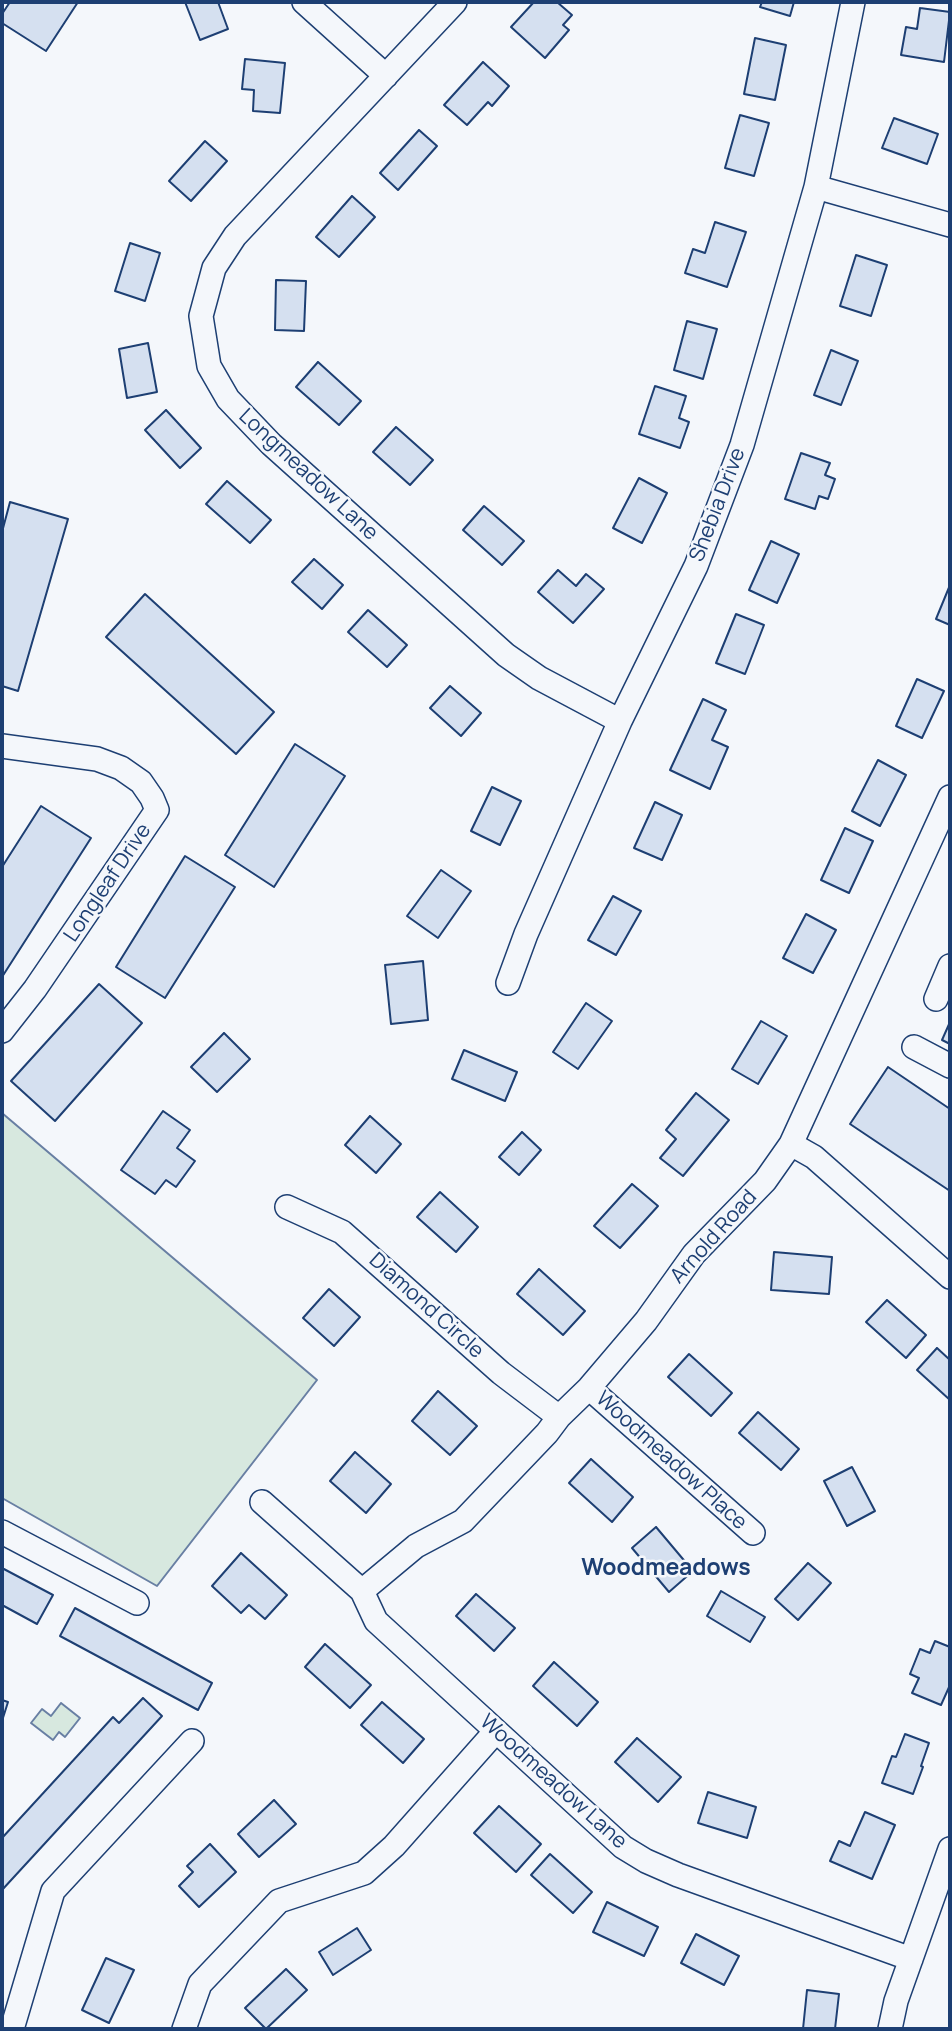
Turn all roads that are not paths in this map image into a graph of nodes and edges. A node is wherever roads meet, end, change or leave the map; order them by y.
1 (304, 2) edge
2 (455, 2) edge
3 (853, 2) edge
4 (386, 76) junction
5 (816, 187) junction
6 (950, 225) edge
7 (620, 721) junction
8 (2, 746) edge
9 (950, 797) edge
10 (950, 967) edge
11 (509, 983) dead end
12 (936, 999) dead end
13 (2, 1031) edge
14 (914, 1047) dead end
15 (950, 1066) edge
16 (791, 1144) junction
17 (287, 1207) dead end
18 (950, 1277) edge
19 (589, 1388) junction
20 (559, 1417) junction
21 (262, 1502) dead end
22 (2, 1532) edge
23 (753, 1533) dead end
24 (362, 1591) junction
25 (137, 1603) dead end
26 (496, 1731) junction
27 (192, 1741) dead end
28 (950, 1849) edge
29 (911, 1959) junction
30 (12, 2029) edge
31 (184, 2029) edge
32 (890, 2029) edge

1 - 4 street
2 - 4 street, Longmeadow Lane
3 - 5 street, Shebia Drive
4 - 7 street, Longmeadow Lane
5 - 6 street
5 - 7 street, Shebia Drive
7 - 11 street, Shebia Drive
8 - 13 street, Longleaf Drive
9 - 16 street, Arnold Road
10 - 12 street
14 - 15 street
16 - 18 street
16 - 19 street, Arnold Road
17 - 20 street, Diamond Circle
19 - 20 street, Arnold Road
19 - 23 street, Woodmeadow Place
20 - 24 street, Arnold Road
21 - 24 street, Woodmeadow Lane
22 - 25 street
24 - 26 street, Woodmeadow Lane
26 - 29 street, Woodmeadow Lane
26 - 31 street
27 - 30 street
28 - 29 street
29 - 32 street

